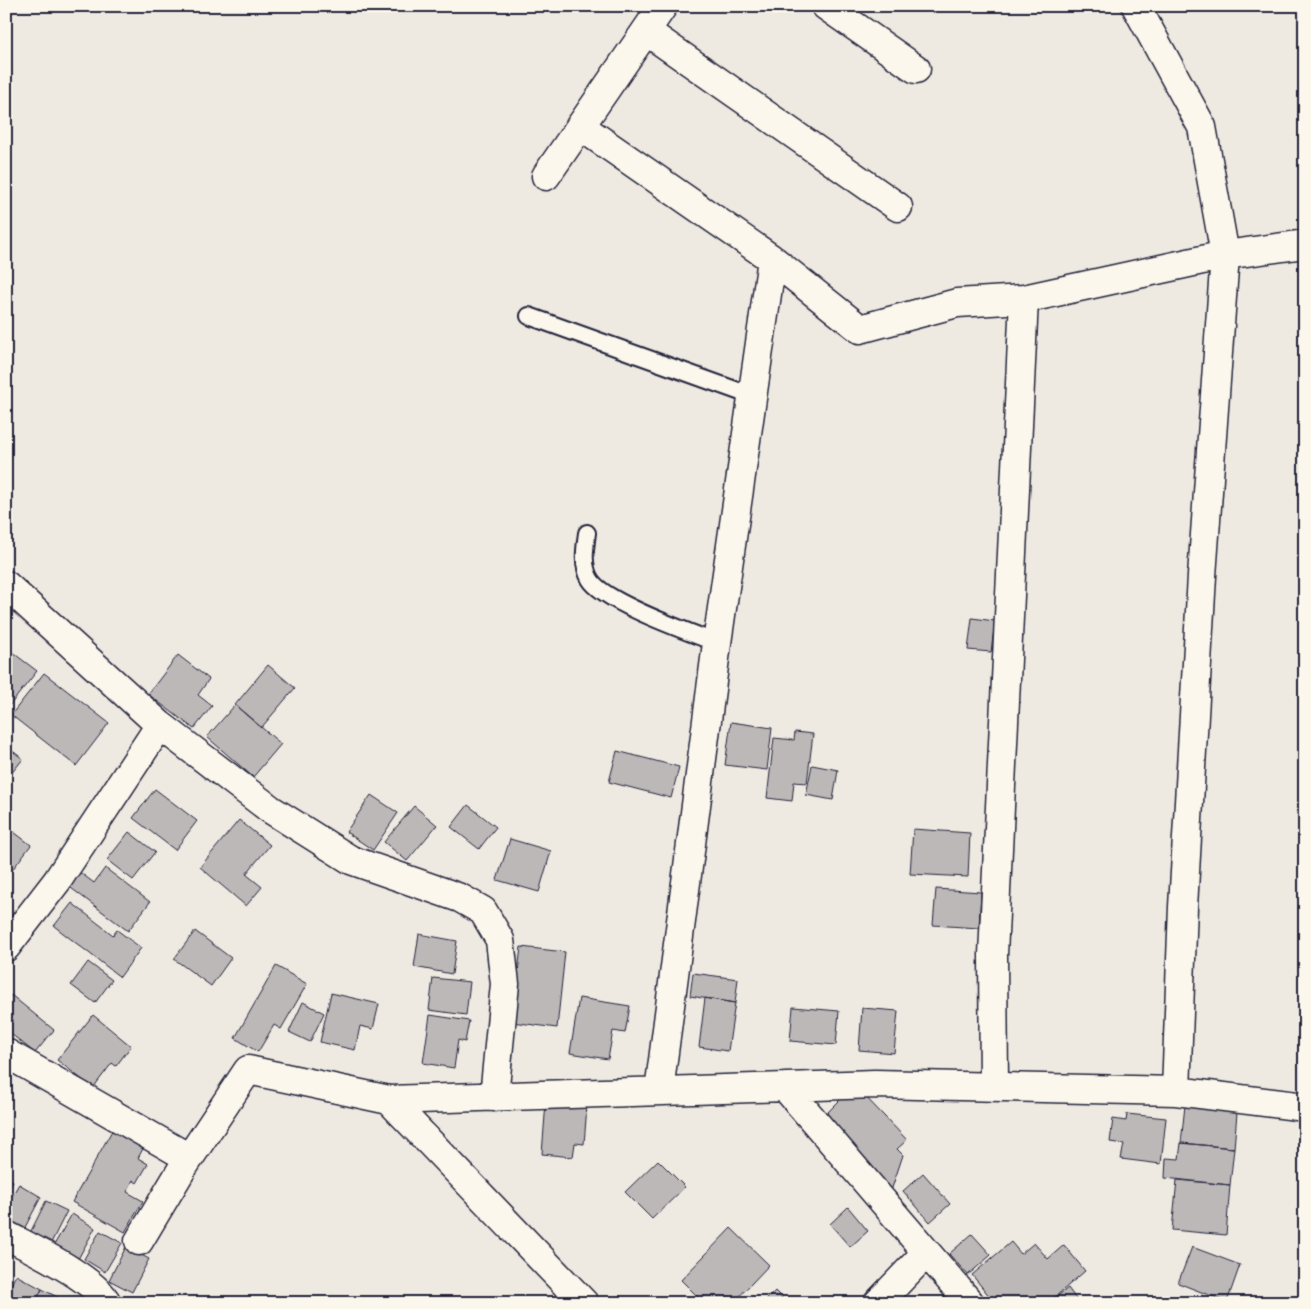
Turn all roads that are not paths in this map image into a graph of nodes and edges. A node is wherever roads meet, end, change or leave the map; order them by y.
1 (663, 6) edge
2 (826, 6) edge
3 (1136, 6) edge
4 (646, 31) junction
5 (916, 69) dead end
6 (580, 126) junction
7 (546, 176) dead end
8 (898, 207) dead end
9 (1305, 244) edge
10 (1225, 255) junction
11 (772, 259) junction
12 (1024, 298) junction
13 (530, 316) dead end
14 (752, 396) junction
15 (587, 533) dead end
16 (6, 585) edge
17 (716, 643) junction
18 (160, 725) junction
19 (6, 946) edge
20 (6, 1052) edge
21 (994, 1086) junction
22 (785, 1087) junction
23 (1176, 1091) junction
24 (659, 1092) junction
25 (494, 1097) junction
26 (389, 1100) junction
27 (1305, 1107) edge
28 (189, 1158) junction
29 (6, 1235) edge
30 (139, 1241) dead end
31 (926, 1253) junction
32 (107, 1303) edge
33 (584, 1303) edge
34 (878, 1303) edge
35 (970, 1303) edge

1 - 4 street
2 - 5 street
3 - 10 street
4 - 6 street
4 - 8 street
6 - 7 street
6 - 11 street
9 - 10 street
10 - 12 street
10 - 23 street
11 - 12 street
11 - 14 street
12 - 21 street
13 - 14 lane
14 - 17 street
15 - 17 lane
16 - 18 street
17 - 24 street
18 - 19 street
18 - 25 street
20 - 28 street
21 - 22 street
21 - 23 street
22 - 24 street
22 - 31 street
23 - 27 street
24 - 25 street
25 - 26 street
26 - 28 street
26 - 33 street
28 - 30 street
29 - 32 street
31 - 34 street
31 - 35 street

